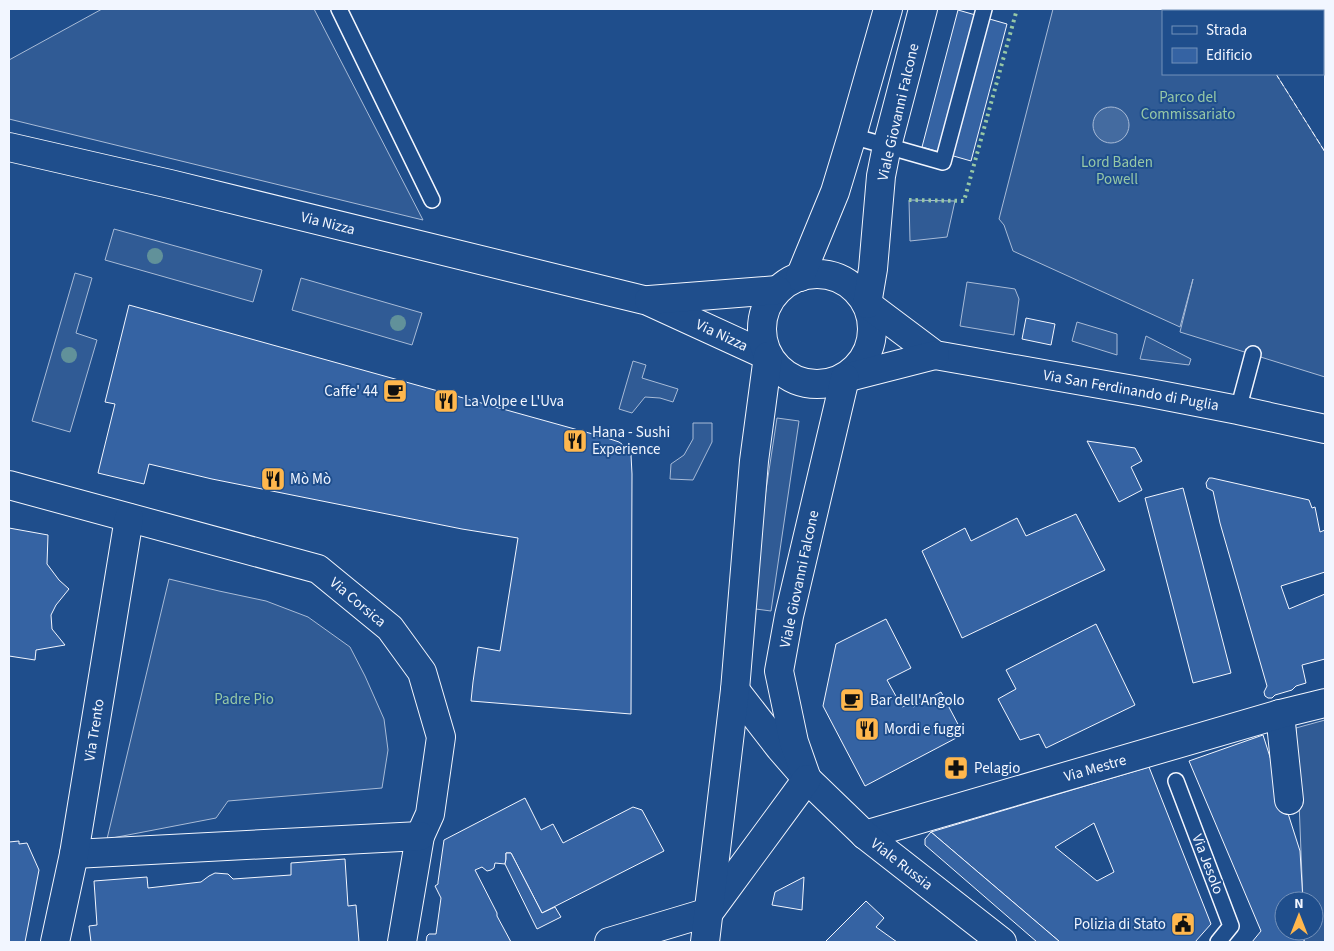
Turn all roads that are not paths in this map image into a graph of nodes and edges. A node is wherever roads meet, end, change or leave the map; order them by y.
1 (339, 9) edge
2 (888, 9) edge
3 (923, 9) edge
4 (984, 9) edge
5 (852, 136) junction
6 (887, 146) junction
7 (9, 147) edge
8 (432, 200) dead end
9 (789, 283) junction
10 (648, 301) junction
11 (867, 304) junction
12 (1252, 354) dead end
13 (935, 355) junction
14 (768, 356) junction
15 (845, 378) junction
16 (1238, 410) junction
17 (1325, 429) edge
18 (9, 485) edge
19 (129, 518) junction
20 (735, 690) junction
21 (1325, 703) edge
22 (1280, 714) junction
23 (807, 779) junction
24 (1176, 781) dead end
25 (1289, 800) dead end
26 (865, 835) junction
27 (420, 836) junction
28 (74, 854) junction
29 (709, 912) junction
30 (55, 942) edge
31 (402, 942) edge
32 (609, 942) edge
33 (705, 942) edge
34 (1002, 942) edge
35 (1218, 942) edge

1 - 8 lane
2 - 5 main road
3 - 6 main road, Viale Giovanni Falcone
4 - 6 lane
5 - 6 lane
5 - 9 main road
6 - 11 main road, Viale Giovanni Falcone
7 - 10 main road, Via Nizza
9 - 10 main road, Via Nizza
9 - 11 main road
9 - 14 main road
10 - 14 main road, Via Nizza
11 - 13 main road, Via San Ferdinando di Puglia
11 - 15 main road
12 - 16 lane
13 - 15 main road, Via San Ferdinando di Puglia
13 - 16 main road, Via San Ferdinando di Puglia
14 - 15 main road
14 - 20 main road
15 - 23 main road, Viale Giovanni Falcone
16 - 17 main road, Via San Ferdinando di Puglia
18 - 19 main road, Via Corsica
19 - 27 main road, Via Corsica
19 - 28 main road, Via Trento
20 - 23 main road
20 - 29 main road
21 - 22 main road, Via Mestre
22 - 25 main road
22 - 26 main road, Via Mestre
23 - 26 main road, Viale Russia
23 - 29 main road
24 - 35 lane, Via Jesolo
26 - 34 main road, Viale Russia
27 - 28 main road
27 - 31 main road, Via Corsica
28 - 30 main road, Via Trento
29 - 32 main road
29 - 33 main road

